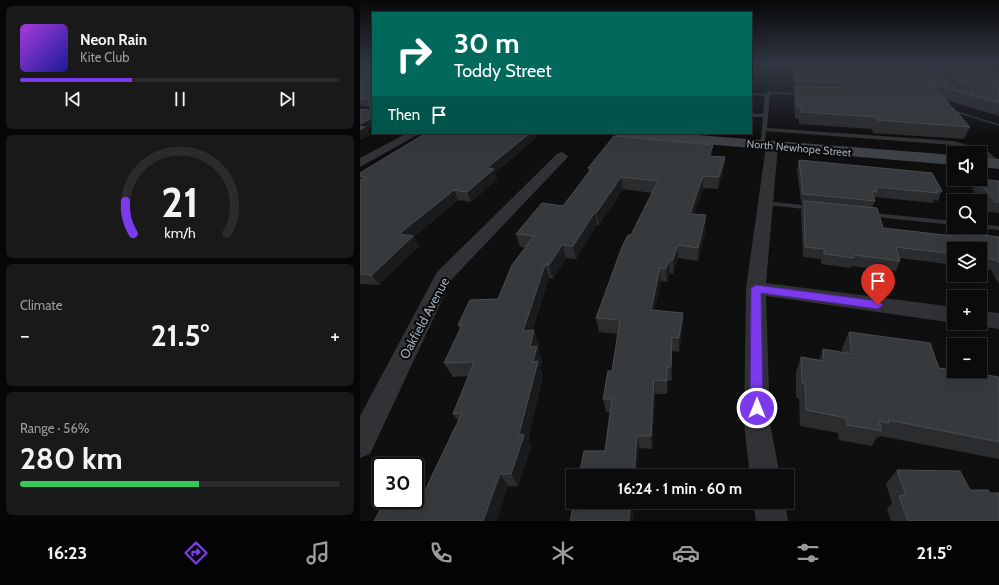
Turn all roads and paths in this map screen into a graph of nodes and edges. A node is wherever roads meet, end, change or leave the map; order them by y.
1 (752, 94) edge
2 (768, 95) junction
3 (815, 95) edge
4 (752, 115) edge
5 (765, 116) junction
6 (413, 134) edge
7 (642, 134) edge
8 (766, 140) junction
9 (562, 156) dead end
10 (947, 159) edge
11 (360, 163) edge
12 (987, 163) edge
13 (999, 164) edge
14 (766, 203) junction
15 (821, 209) edge
16 (860, 213) edge
17 (947, 223) edge
18 (987, 227) edge
19 (999, 228) edge
20 (756, 288) junction
21 (947, 314) edge
22 (987, 320) edge
23 (999, 321) edge
24 (360, 444) edge
25 (764, 469) edge
26 (770, 509) edge
27 (772, 521) edge

1 - 2 lane
2 - 3 lane
2 - 5 lane
4 - 5 lane
5 - 8 lane
6 - 11 street
7 - 8 street, North Newhope Street
8 - 10 street, North Newhope Street
8 - 13 lane
8 - 14 street
9 - 24 street, Oakfield Avenue
12 - 13 street
14 - 15 lane
14 - 20 street
16 - 17 lane
18 - 19 lane
20 - 21 street
20 - 25 street
22 - 23 street
26 - 27 street

